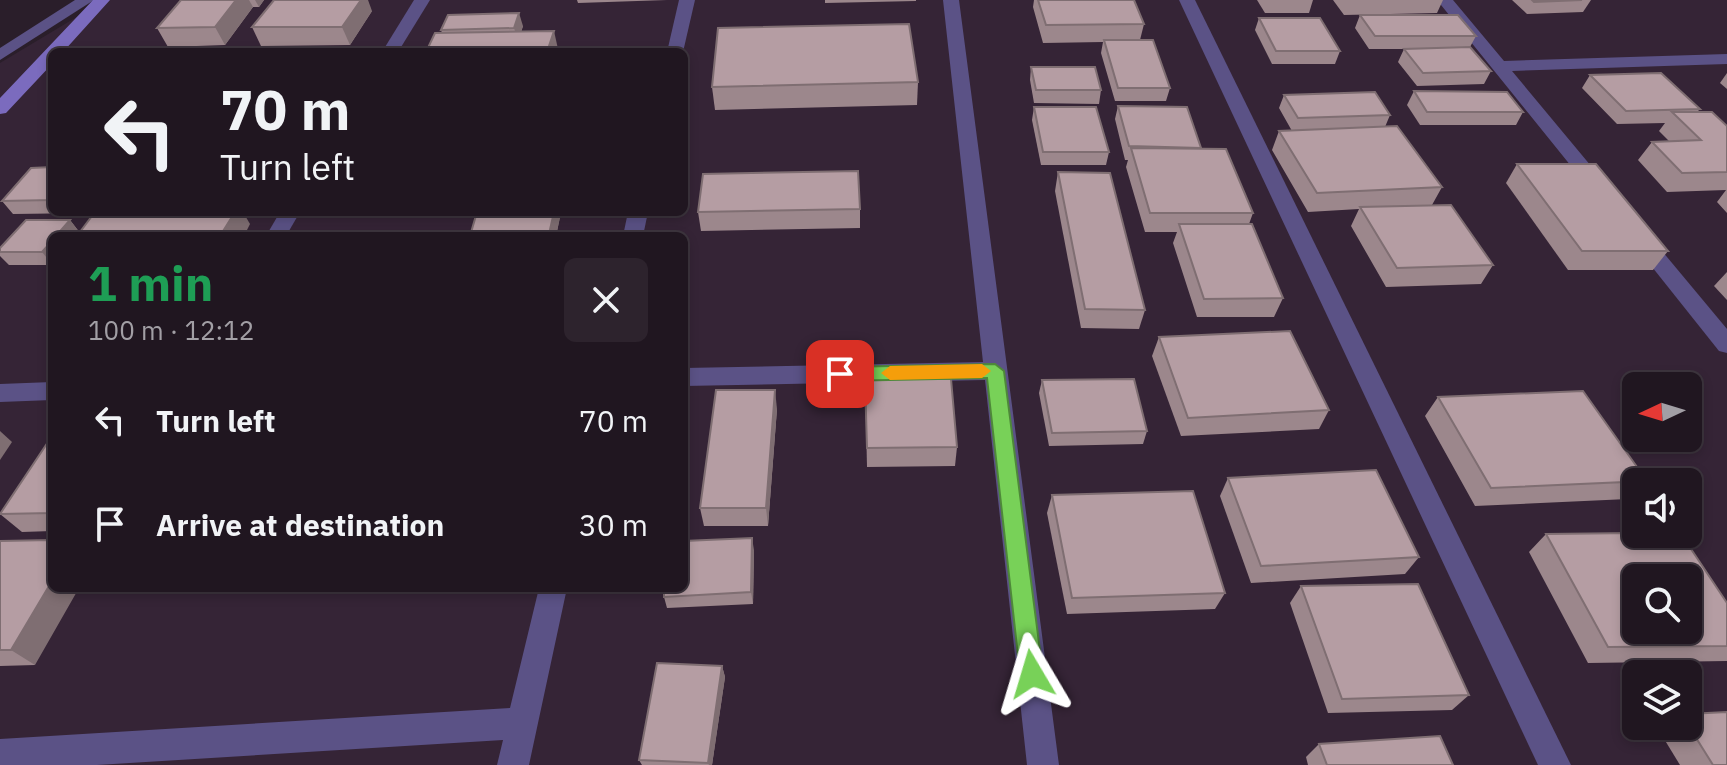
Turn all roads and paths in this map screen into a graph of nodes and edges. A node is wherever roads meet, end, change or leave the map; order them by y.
1 (86, 0) edge
2 (102, 0) edge
3 (422, 0) edge
4 (687, 0) edge
5 (951, 0) edge
6 (1187, 0) edge
7 (1445, 0) edge
8 (58, 48) edge
9 (392, 48) edge
10 (676, 48) edge
11 (0, 55) edge
12 (48, 58) edge
13 (1727, 59) edge
14 (1499, 66) junction
15 (0, 109) edge
16 (1608, 200) edge
17 (1628, 224) edge
18 (1727, 345) edge
19 (995, 371) junction
20 (688, 377) edge
21 (48, 391) edge
22 (0, 393) edge
23 (552, 592) edge
24 (522, 723) junction
25 (0, 755) edge
26 (513, 765) edge
27 (1043, 765) edge
28 (1555, 765) edge

1 - 11 street
2 - 8 street
3 - 9 street
4 - 10 street
5 - 19 street
6 - 28 street
7 - 14 street
12 - 15 street
13 - 14 street
14 - 16 street
17 - 18 street
19 - 20 street
19 - 27 street
21 - 22 street
23 - 24 street
24 - 25 street
24 - 26 street

